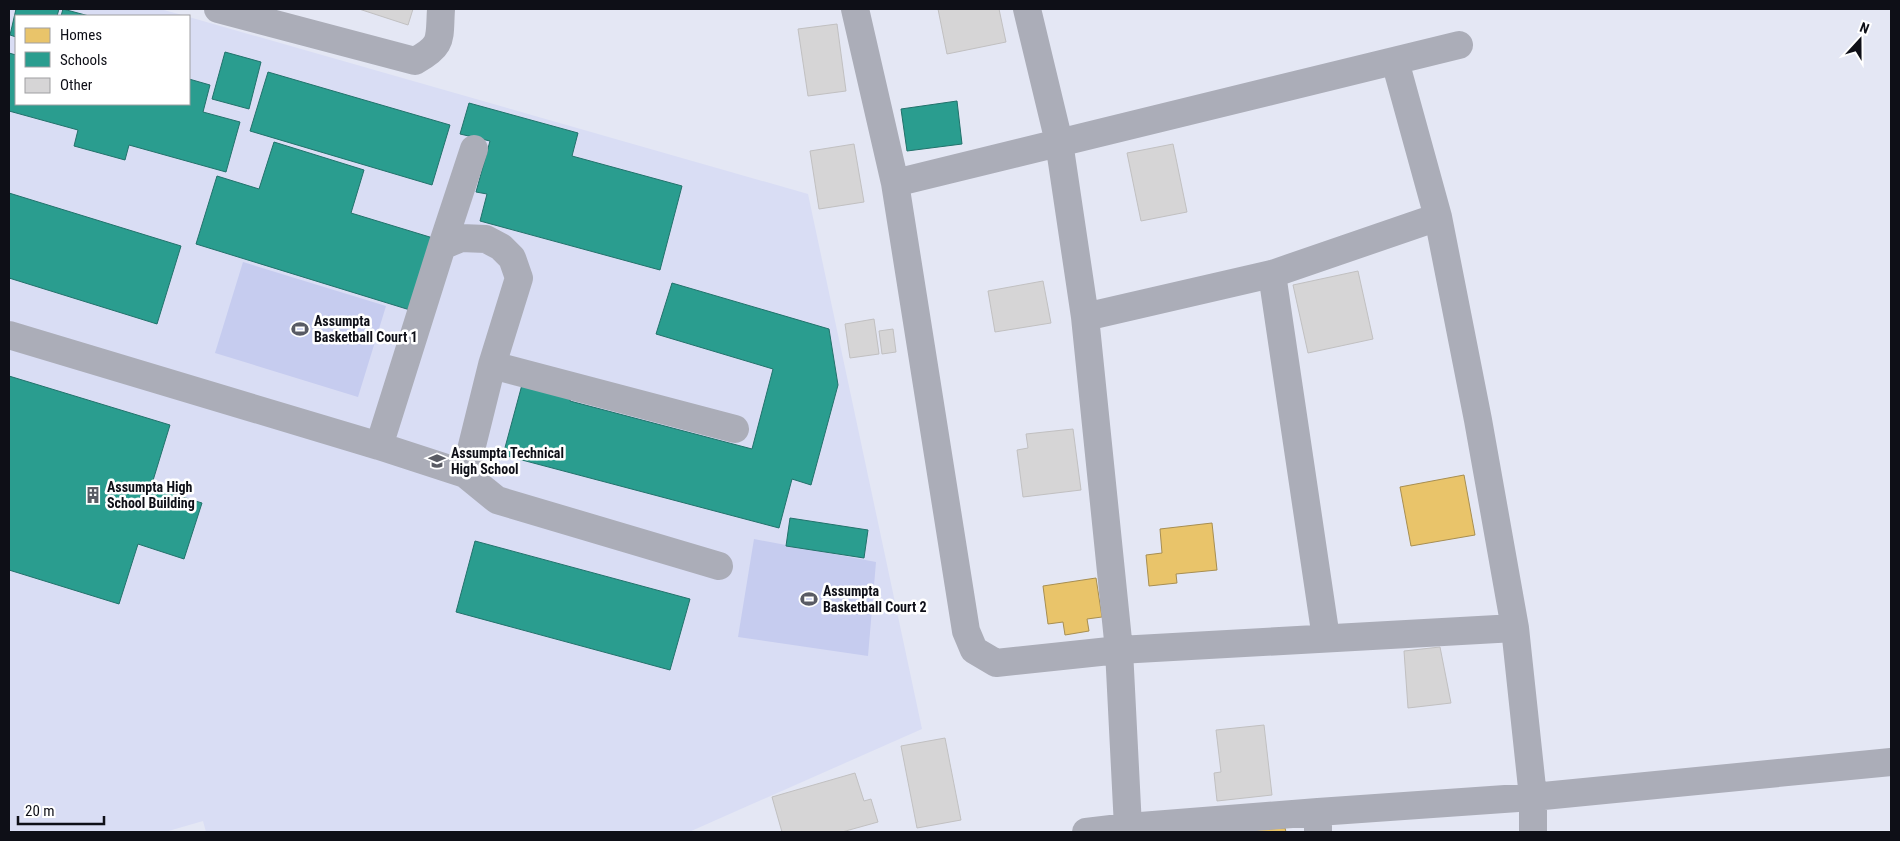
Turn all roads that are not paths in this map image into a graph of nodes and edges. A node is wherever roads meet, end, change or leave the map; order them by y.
1 (441, 9) edge
2 (855, 9) edge
3 (1027, 9) edge
4 (235, 11) edge
5 (1459, 45) dead end
6 (1395, 61) junction
7 (1059, 142) junction
8 (474, 149) dead end
9 (895, 183) junction
10 (1438, 218) junction
11 (442, 246) junction
12 (1272, 274) junction
13 (1085, 317) junction
14 (9, 335) edge
15 (492, 365) junction
16 (735, 430) dead end
17 (379, 446) junction
18 (466, 474) junction
19 (720, 566) dead end
20 (1515, 628) junction
21 (1326, 638) junction
22 (1119, 650) junction
23 (1891, 762) edge
24 (1533, 797) junction
25 (1318, 822) edge
26 (1128, 829) edge
27 (1086, 832) edge
28 (1534, 832) edge

1 - 4 street
2 - 9 street
3 - 7 street
5 - 6 street
6 - 7 street
6 - 10 street
7 - 9 street
7 - 13 street
8 - 11 street
9 - 22 street
10 - 12 street
10 - 20 street
11 - 15 street
11 - 17 street
12 - 13 street
12 - 21 street
13 - 22 street
14 - 17 street
15 - 16 street
15 - 18 street
17 - 18 street
18 - 19 street
20 - 21 street
20 - 24 street
21 - 22 street
22 - 26 street
23 - 24 street
24 - 25 street
24 - 28 street
25 - 26 street
26 - 27 street

